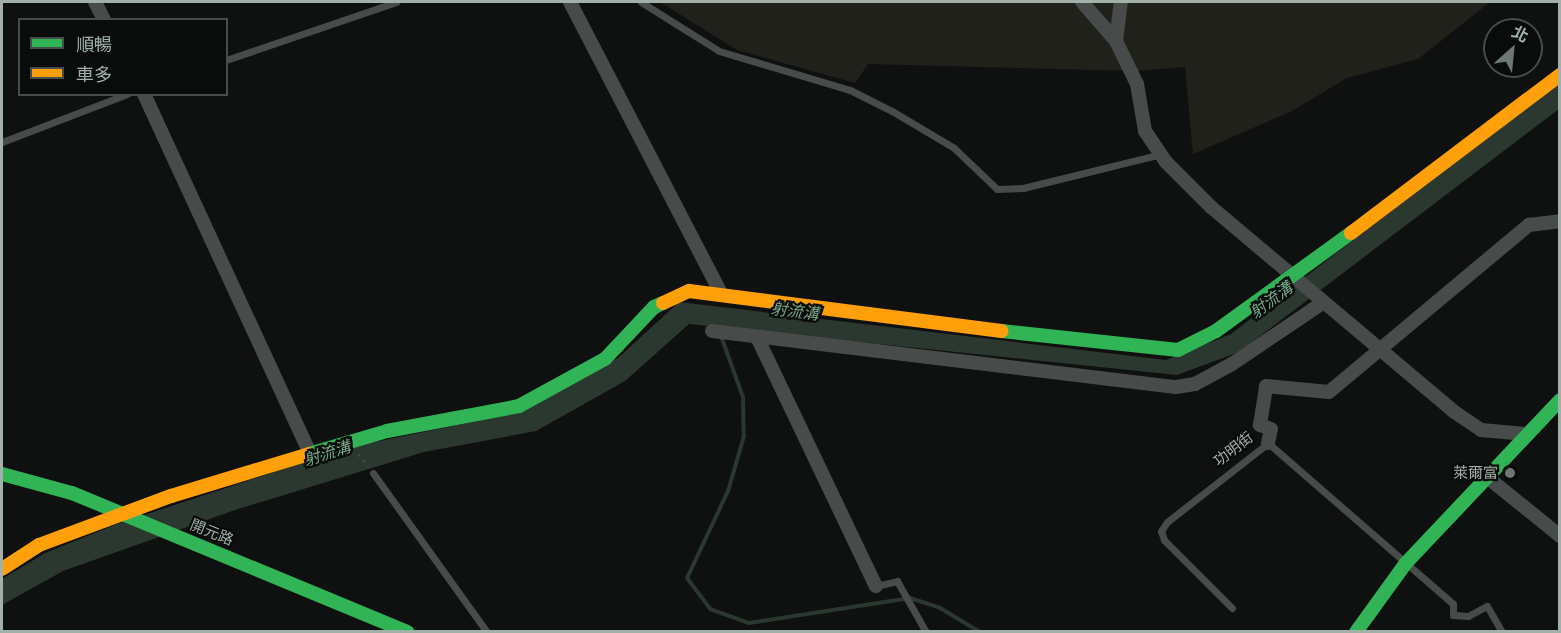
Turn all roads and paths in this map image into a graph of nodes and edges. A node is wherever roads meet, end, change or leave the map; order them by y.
1 (95, 2) edge
2 (396, 2) edge
3 (570, 2) edge
4 (641, 2) edge
5 (1082, 2) edge
6 (1121, 2) edge
7 (103, 18) edge
8 (1116, 41) junction
9 (228, 59) edge
10 (1560, 75) edge
11 (122, 96) edge
12 (145, 96) edge
13 (2, 142) edge
14 (1161, 154) junction
15 (1559, 222) edge
16 (1294, 278) junction
17 (721, 293) junction
18 (1320, 303) junction
19 (713, 332) dead end
20 (757, 337) junction
21 (1377, 350) junction
22 (1560, 400) edge
23 (1527, 434) junction
24 (349, 442) junction
25 (1268, 443) junction
26 (310, 454) junction
27 (373, 473) joint
28 (2, 474) edge
29 (1487, 477) junction
30 (125, 514) junction
31 (1560, 536) edge
32 (1406, 563) junction
33 (2, 569) edge
34 (876, 586) joint
35 (1232, 608) dead end
36 (407, 632) edge
37 (487, 632) edge
38 (926, 632) edge
39 (1356, 632) edge
40 (1502, 632) edge

1 - 7 street
2 - 9 lane
3 - 17 street
4 - 14 lane
5 - 8 street
6 - 8 street
8 - 14 street
10 - 16 street
11 - 13 lane
12 - 26 street
14 - 16 street
15 - 21 street
16 - 17 street
16 - 18 street
17 - 24 street
18 - 20 street
18 - 21 street
19 - 20 street
20 - 34 street
21 - 23 street
21 - 25 street
22 - 23 street
23 - 29 street
24 - 26 street
24 - 27 path
25 - 32 lane, 功明街
25 - 35 lane, 功明街
26 - 30 street
27 - 37 lane
28 - 30 street, 開元路
29 - 31 street
29 - 32 street
30 - 33 street
30 - 36 street, 開元路
32 - 39 street
32 - 40 lane, 功明街
34 - 38 lane

